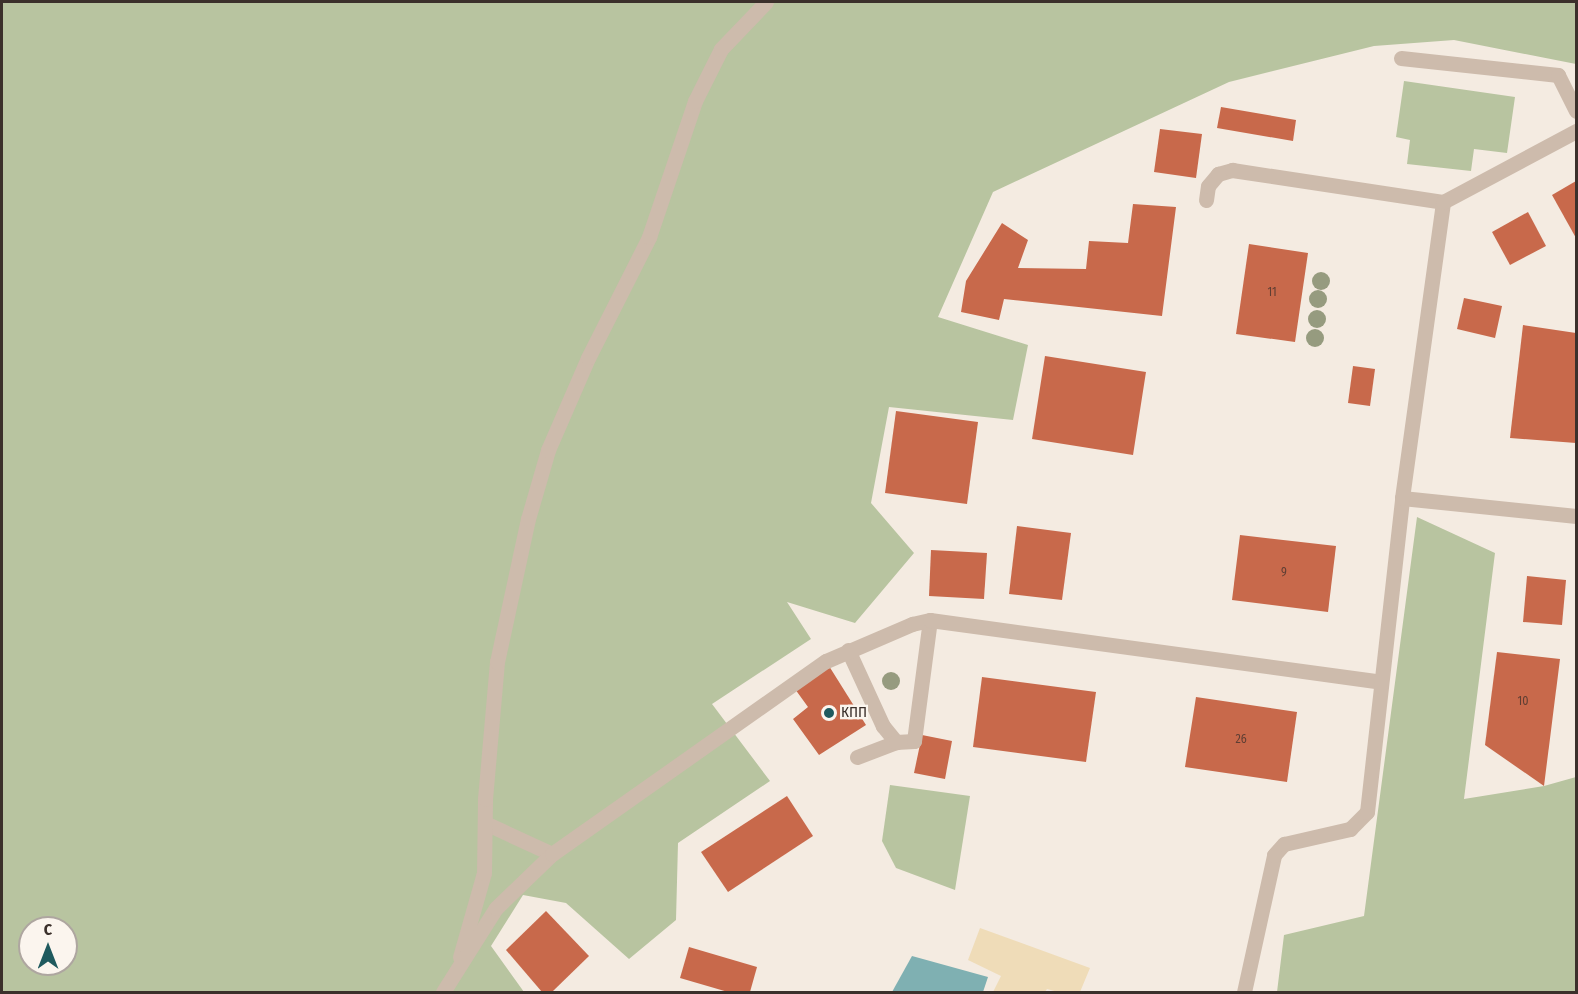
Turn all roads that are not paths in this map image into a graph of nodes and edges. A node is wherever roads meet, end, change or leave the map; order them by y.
1 (766, 2) edge
2 (1401, 58) dead end
3 (1576, 111) edge
4 (1576, 131) edge
5 (1206, 200) dead end
6 (1443, 202) junction
7 (1402, 498) junction
8 (1576, 516) edge
9 (930, 620) junction
10 (848, 650) junction
11 (1381, 682) junction
12 (896, 742) junction
13 (857, 757) dead end
14 (485, 823) junction
15 (552, 854) junction
16 (456, 972) junction
17 (443, 993) edge
18 (1244, 993) edge

1 - 14 street
2 - 3 street
4 - 6 street
5 - 6 street
6 - 7 street
7 - 8 street
7 - 11 street
9 - 10 street
9 - 11 street
9 - 12 street
10 - 12 street
10 - 15 street
11 - 18 street
12 - 13 street
14 - 15 street
14 - 16 street
15 - 16 street
16 - 17 street

